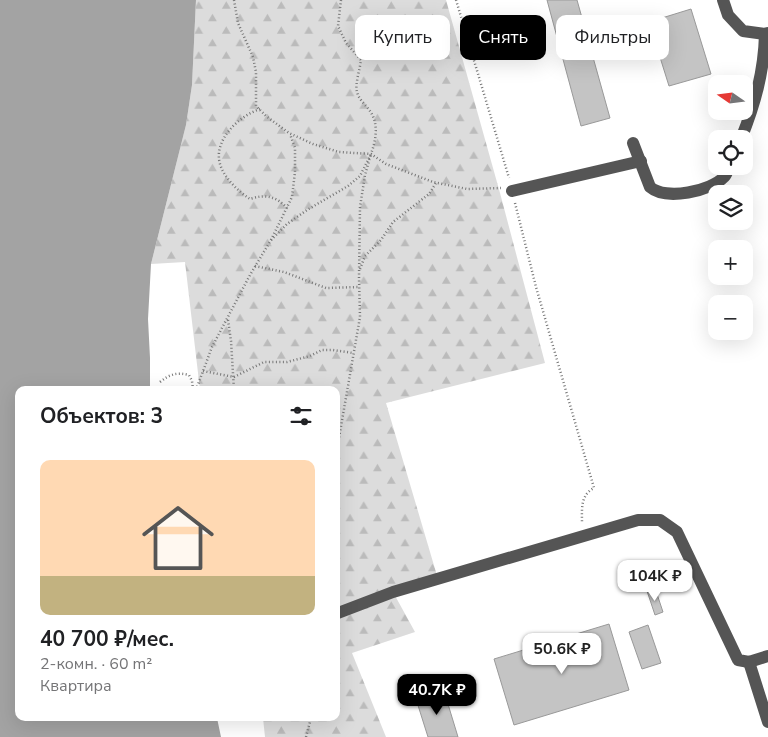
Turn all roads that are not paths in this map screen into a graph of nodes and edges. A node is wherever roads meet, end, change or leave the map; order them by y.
1 (723, 0) edge
2 (767, 34) edge
3 (743, 130) edge
4 (633, 143) dead end
5 (641, 161) junction
6 (725, 175) edge
7 (512, 191) road end
8 (340, 613) edge
9 (768, 656) edge
10 (750, 662) junction
11 (768, 722) edge

1 - 2 lane
2 - 3 lane
4 - 5 lane
5 - 6 lane
5 - 7 lane
8 - 10 lane
9 - 10 lane
10 - 11 lane

